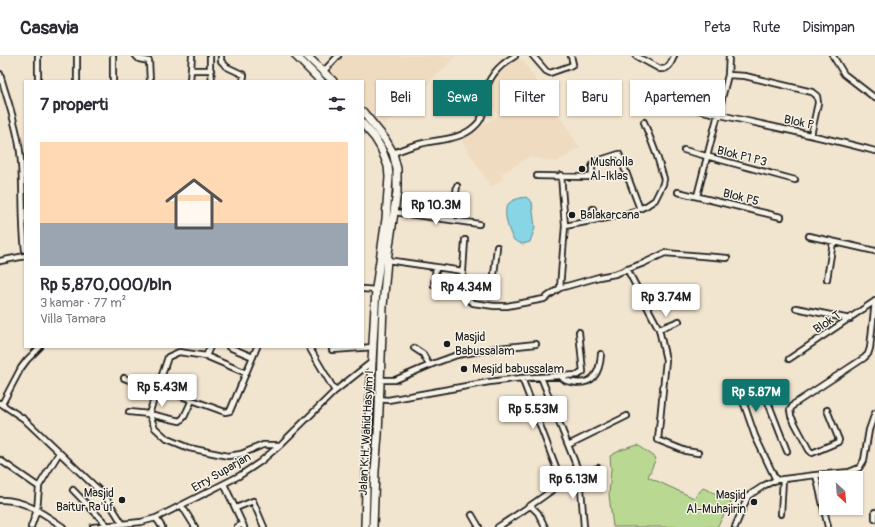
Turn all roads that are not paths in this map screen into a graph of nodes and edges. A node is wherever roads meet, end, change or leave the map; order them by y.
1 (38, 56) edge
2 (77, 56) edge
3 (113, 56) edge
4 (136, 56) edge
5 (192, 56) edge
6 (210, 56) edge
7 (221, 56) edge
8 (296, 56) edge
9 (307, 56) edge
10 (338, 56) edge
11 (515, 56) edge
12 (533, 56) edge
13 (571, 56) edge
14 (636, 56) edge
15 (674, 56) edge
16 (729, 56) edge
17 (833, 56) edge
18 (191, 70) junction
19 (210, 70) junction
20 (323, 72) junction
21 (0, 74) edge
22 (728, 75) junction
23 (38, 80) edge
24 (77, 80) edge
25 (113, 80) edge
26 (150, 80) edge
27 (190, 80) edge
28 (212, 80) edge
29 (243, 80) edge
30 (320, 80) edge
31 (332, 80) edge
32 (490, 80) edge
33 (725, 87) edge
34 (875, 98) edge
35 (364, 113) edge
36 (482, 116) edge
37 (718, 116) edge
38 (723, 116) edge
39 (644, 122) dead end
40 (375, 125) junction
41 (366, 127) edge
42 (811, 135) junction
43 (684, 150) dead end
44 (875, 151) edge
45 (393, 153) junction
46 (707, 157) junction
47 (538, 176) dead end
48 (561, 176) junction
49 (795, 180) dead end
50 (456, 186) dead end
51 (678, 192) dead end
52 (697, 196) junction
53 (593, 209) dead end
54 (640, 209) junction
55 (394, 212) junction
56 (781, 217) dead end
57 (452, 220) junction
58 (594, 221) junction
59 (479, 224) dead end
60 (565, 226) junction
61 (24, 229) edge
62 (809, 236) dead end
63 (465, 240) dead end
64 (833, 242) junction
65 (497, 247) dead end
66 (875, 251) edge
67 (24, 256) edge
68 (727, 258) dead end
69 (388, 260) junction
70 (0, 261) edge
71 (436, 267) junction
72 (627, 269) junction
73 (463, 271) junction
74 (827, 279) dead end
75 (434, 285) dead end
76 (560, 288) junction
77 (364, 289) edge
78 (376, 290) junction
79 (461, 290) junction
80 (875, 301) edge
81 (796, 308) dead end
82 (850, 319) junction
83 (679, 321) dead end
84 (659, 330) junction
85 (579, 332) dead end
86 (536, 344) dead end
87 (374, 347) junction
88 (39, 348) edge
89 (210, 348) edge
90 (231, 348) edge
91 (257, 348) edge
92 (310, 348) edge
93 (360, 348) edge
94 (364, 348) edge
95 (414, 348) dead end
96 (332, 350) dead end
97 (601, 354) dead end
98 (206, 356) junction
99 (253, 357) junction
100 (789, 359) dead end
101 (373, 361) junction
102 (429, 365) junction
103 (246, 373) junction
104 (561, 376) junction
105 (541, 377) junction
106 (124, 378) dead end
107 (522, 378) junction
108 (379, 380) junction
109 (158, 389) junction
110 (335, 391) junction
111 (378, 399) junction
112 (192, 400) junction
113 (1, 404) edge
114 (827, 410) dead end
115 (129, 412) dead end
116 (875, 413) edge
117 (149, 414) junction
118 (627, 416) dead end
119 (869, 430) junction
120 (875, 433) edge
121 (280, 445) junction
122 (568, 445) junction
123 (787, 451) dead end
124 (376, 452) junction
125 (698, 453) dead end
126 (59, 454) junction
127 (367, 454) junction
128 (0, 460) edge
129 (598, 468) dead end
130 (579, 472) junction
131 (559, 475) dead end
132 (816, 475) junction
133 (783, 479) junction
134 (776, 480) junction
135 (224, 484) junction
136 (39, 487) junction
137 (819, 488) edge
138 (73, 490) dead end
139 (0, 500) edge
140 (182, 506) junction
141 (531, 506) junction
142 (236, 508) junction
143 (37, 510) junction
144 (875, 512) edge
145 (781, 514) dead end
146 (472, 515) dead end
147 (825, 515) edge
148 (156, 518) junction
149 (875, 519) edge
150 (122, 523) junction
151 (107, 525) junction
152 (244, 526) edge
153 (31, 527) edge
154 (63, 527) edge
155 (93, 527) edge
156 (162, 527) edge
157 (195, 527) edge
158 (237, 527) edge
159 (264, 527) edge
160 (365, 527) edge
161 (373, 527) edge
162 (479, 527) edge
163 (498, 527) edge
164 (545, 527) edge
165 (584, 527) edge
166 (735, 527) edge
167 (828, 527) edge

1 - 23 street
2 - 24 street
3 - 25 street
4 - 26 street
5 - 18 street
6 - 19 street
7 - 29 street
8 - 30 main road
9 - 20 main road
10 - 20 street
11 - 32 street
12 - 13 street
14 - 15 street
16 - 22 street
17 - 34 street
18 - 19 street
18 - 27 street
19 - 28 street
20 - 31 main road
21 - 61 street
22 - 33 street
22 - 42 street
35 - 40 main road, Jalan K.H. Wahid Hasyim I
36 - 45 street
37 - 46 street
38 - 42 street, Blok P
39 - 54 street
40 - 41 main road
40 - 45 main road, Jalan K.H. Wahid Hasyim I
41 - 78 main road, Jalan K.H. Wahid Hasyim I
42 - 44 street, Blok P
43 - 46 street, Blok P1 P3
45 - 55 main road, Jalan K.H. Wahid Hasyim I
46 - 49 street, Blok P1 P3
46 - 52 street
47 - 48 street
48 - 54 street
48 - 60 street
50 - 57 street
51 - 52 street, Blok P5
52 - 56 street, Blok P5
53 - 58 street
54 - 58 street
55 - 57 street
55 - 69 main road, Jalan K.H. Wahid Hasyim I
57 - 59 street
58 - 60 street
60 - 76 street
62 - 64 street
63 - 73 street
64 - 66 street
64 - 74 street
65 - 79 street
67 - 70 street
68 - 72 street
69 - 71 street
69 - 108 main road, Jalan K.H. Wahid Hasyim I
71 - 73 street
71 - 75 street
72 - 76 street
72 - 84 street
73 - 79 street
76 - 79 street
77 - 78 street
78 - 87 main road, Jalan K.H. Wahid Hasyim I
80 - 82 street, Blok T
80 - 114 street
81 - 82 street
82 - 100 street, Blok T
83 - 84 street
84 - 125 street
85 - 104 street
86 - 102 street
87 - 94 street
87 - 101 main road, Jalan K.H. Wahid Hasyim I
88 - 113 street
89 - 98 street
90 - 99 street
91 - 99 street
92 - 110 street
93 - 96 street
95 - 102 street
97 - 104 street
98 - 103 street
98 - 109 street
99 - 103 street
101 - 110 street, Erry Suparjan
101 - 127 main road, Jalan K.H. Wahid Hasyim I
102 - 108 street
103 - 112 street
104 - 105 street
105 - 107 street
105 - 122 street
106 - 109 street
107 - 111 street
107 - 131 street
108 - 111 main road, Jalan K.H. Wahid Hasyim I
109 - 112 street
109 - 117 street
110 - 121 street, Erry Suparjan
111 - 124 main road, Jalan K.H. Wahid Hasyim I
112 - 117 street
113 - 126 street
115 - 117 street
116 - 119 street
117 - 121 street
118 - 122 street
119 - 120 street
119 - 132 street
121 - 135 street, Erry Suparjan
122 - 130 street
123 - 134 street
124 - 127 main road
124 - 161 main road, Jalan K.H. Wahid Hasyim I
126 - 136 street
126 - 150 street
127 - 160 main road, Jalan K.H. Wahid Hasyim I
128 - 136 street
129 - 130 street
130 - 141 street
130 - 165 street
132 - 133 street
132 - 137 street
133 - 134 street
133 - 145 street
134 - 166 street
135 - 140 street, Erry Suparjan
135 - 142 street
136 - 143 street
138 - 151 street
139 - 143 street
140 - 148 street, Erry Suparjan
140 - 157 street
141 - 163 street
141 - 164 street
142 - 152 street
142 - 159 street
143 - 153 street
143 - 154 street
144 - 149 street
146 - 162 street
147 - 167 street
148 - 150 street, Erry Suparjan
148 - 156 street
150 - 151 street, Erry Suparjan
151 - 155 street, Erry Suparjan
152 - 158 street

